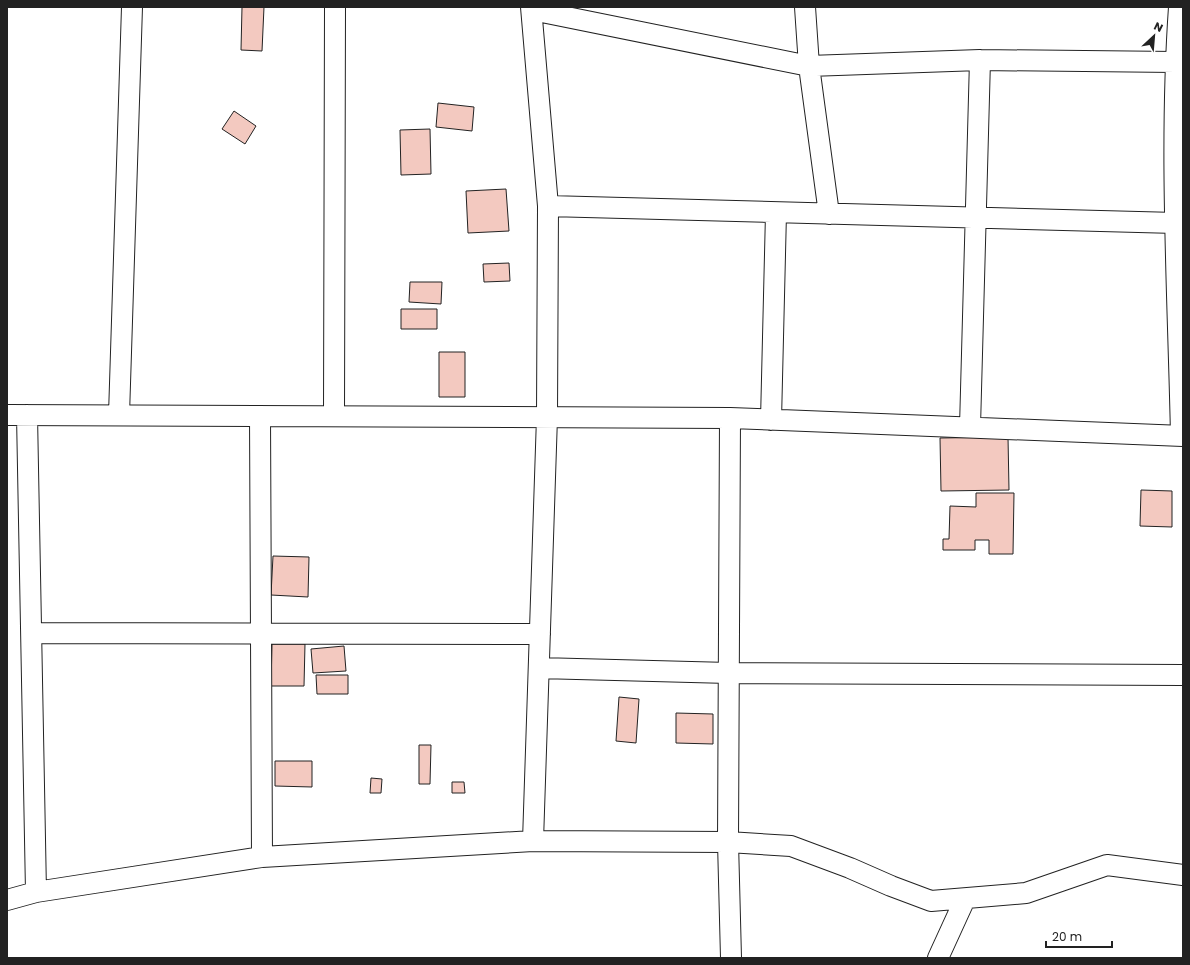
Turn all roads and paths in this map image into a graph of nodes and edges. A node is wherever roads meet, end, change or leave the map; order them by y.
1 (132, 7) edge
2 (335, 7) edge
3 (805, 7) edge
4 (1179, 7) edge
5 (531, 8) edge
6 (980, 60) junction
7 (1175, 62) junction
8 (810, 66) junction
9 (1178, 139) edge
10 (548, 206) junction
11 (776, 213) junction
12 (829, 214) junction
13 (976, 219) junction
14 (1176, 223) junction
15 (7, 415) edge
16 (27, 415) junction
17 (119, 415) junction
18 (260, 416) junction
19 (334, 416) junction
20 (547, 417) junction
21 (730, 418) junction
22 (771, 420) junction
23 (970, 428) junction
24 (1182, 436) edge
25 (261, 632) junction
26 (32, 633) junction
27 (540, 634) junction
28 (539, 668) junction
29 (729, 673) junction
30 (1183, 675) edge
31 (533, 841) junction
32 (728, 842) junction
33 (262, 857) junction
34 (1183, 875) edge
35 (36, 892) junction
36 (965, 899) junction
37 (7, 900) edge
38 (731, 958) edge
39 (938, 958) edge

1 - 17 street
2 - 19 street
3 - 8 street
4 - 7 street
5 - 8 street
5 - 10 street
6 - 7 street
6 - 8 street
6 - 13 street
7 - 9 street
8 - 12 street
9 - 14 street
10 - 11 street
10 - 20 street
11 - 12 street
11 - 22 street
12 - 13 street
13 - 14 street
13 - 23 street
14 - 24 street
15 - 16 street
16 - 17 street
16 - 26 street
17 - 18 street
18 - 19 street
18 - 25 street
19 - 20 street
20 - 21 street
20 - 27 street
21 - 22 street
21 - 29 street
22 - 23 street
23 - 24 street
25 - 26 street
25 - 27 street
25 - 33 street
26 - 35 street
27 - 28 street
28 - 29 street
28 - 31 street
29 - 30 street
29 - 32 street
31 - 32 street
31 - 33 street
32 - 36 street
32 - 38 street
33 - 35 street
34 - 36 street
35 - 37 street
36 - 39 street

